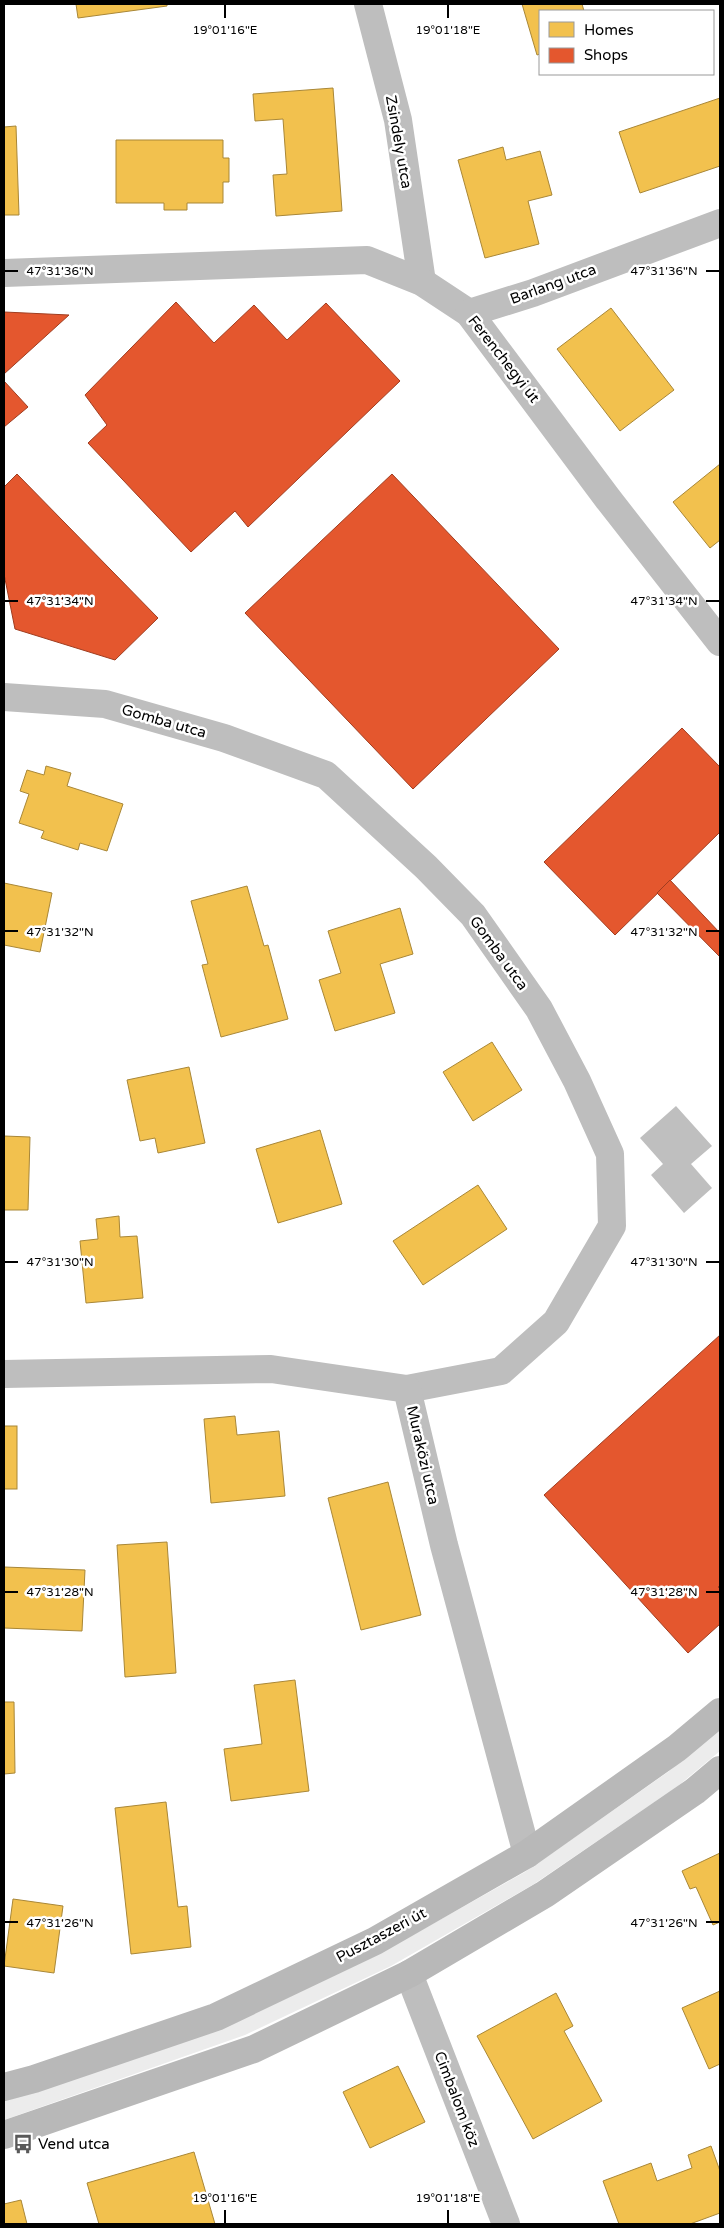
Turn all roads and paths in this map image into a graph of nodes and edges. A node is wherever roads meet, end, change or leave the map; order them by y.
1 (368, 4) edge
2 (720, 223) edge
3 (4, 273) edge
4 (422, 282) junction
5 (469, 313) junction
6 (720, 642) edge
7 (4, 697) edge
8 (4, 1374) edge
9 (407, 1389) junction
10 (720, 1712) edge
11 (720, 1770) edge
12 (527, 1854) junction
13 (409, 1974) junction
14 (4, 2087) edge
15 (4, 2135) edge
16 (506, 2224) edge

1 - 4 street, Zsindely utca
2 - 5 street, Barlang utca
3 - 4 street, Ferenchegyi út
4 - 5 street, Ferenchegyi út
5 - 6 street, Ferenchegyi út
7 - 9 street, Gomba utca
8 - 9 street, Muraközi utca
9 - 12 street, Muraközi utca
10 - 12 street, Pusztaszeri út
11 - 13 street
12 - 14 street, Pusztaszeri út
13 - 15 street
13 - 16 street, Cimbalom köz

